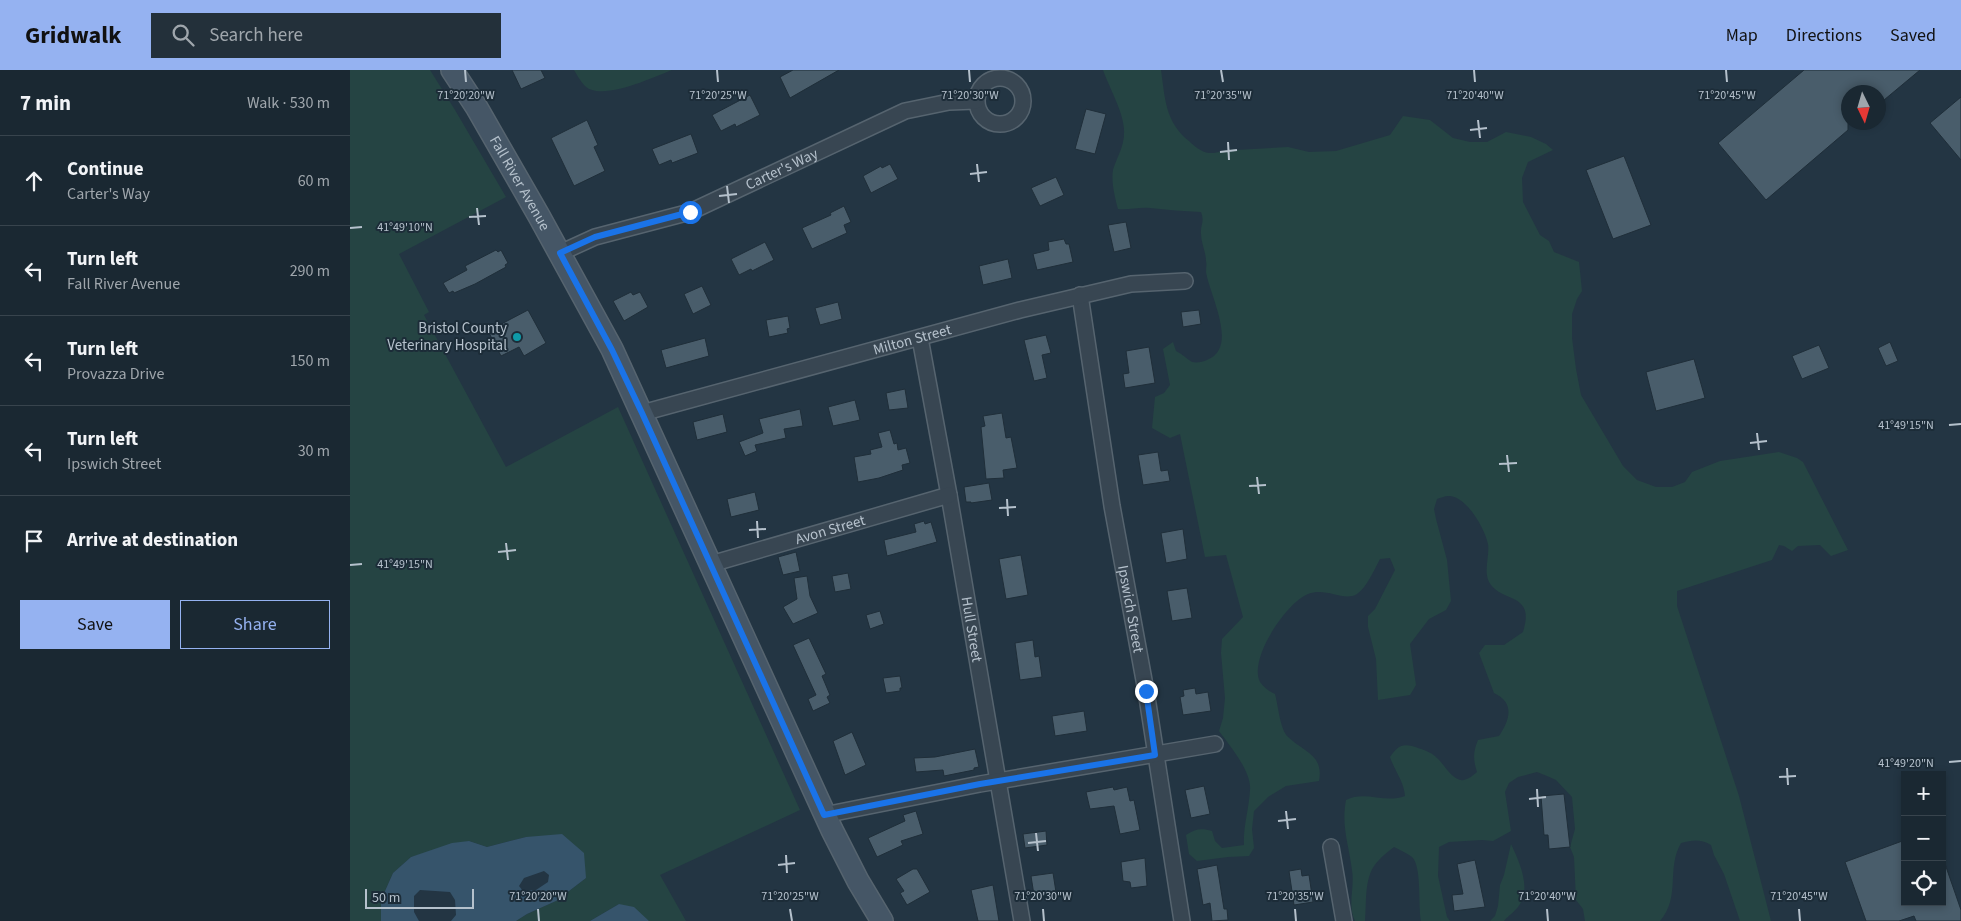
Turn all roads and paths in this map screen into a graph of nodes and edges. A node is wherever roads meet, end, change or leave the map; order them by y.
1 (452, 70) edge
2 (976, 101) dead end
3 (560, 253) junction
4 (1185, 281) dead end
5 (1080, 295) junction
6 (920, 338) junction
7 (642, 413) junction
8 (949, 495) junction
9 (711, 564) junction
10 (1215, 744) dead end
11 (1155, 755) junction
12 (999, 782) junction
13 (824, 815) junction
14 (1331, 847) dead end
15 (882, 921) edge
16 (1022, 921) edge
17 (1182, 921) edge
18 (1344, 921) edge

1 - 3 main road, Fall River Avenue
2 - 3 street, Carter's Way
3 - 7 main road, Fall River Avenue
4 - 5 street, Milton Street
5 - 6 street, Milton Street
5 - 11 street, Ipswich Street
6 - 7 street, Milton Street
6 - 8 street, Hull Street
7 - 9 main road, Fall River Avenue
8 - 9 street, Avon Street
8 - 12 street, Hull Street
9 - 13 main road, Fall River Avenue
10 - 11 street
11 - 12 street
11 - 17 street, Ipswich Street
12 - 13 street
12 - 16 street, Hull Street
13 - 15 main road, Fall River Avenue
14 - 18 street

